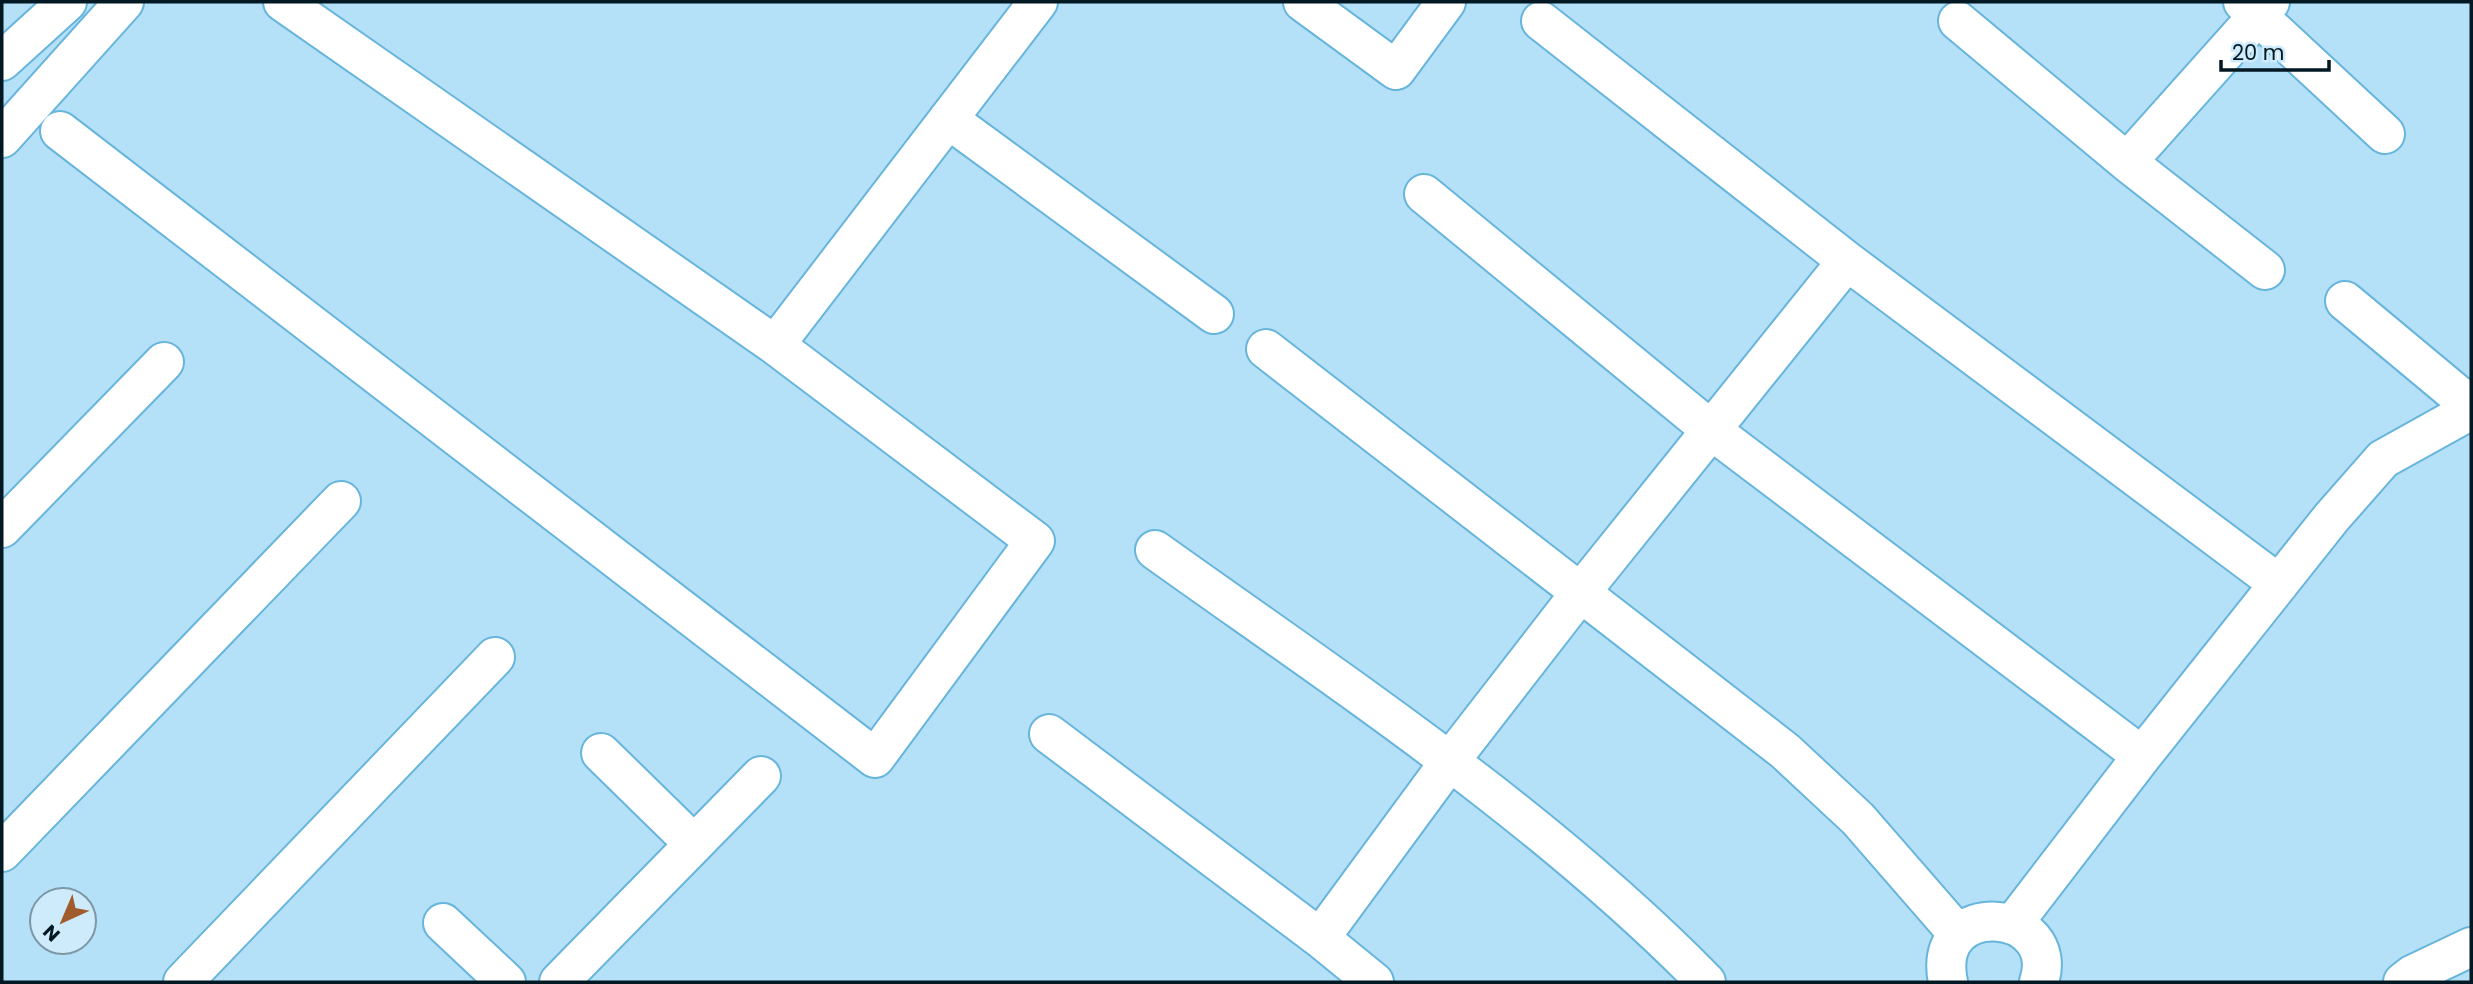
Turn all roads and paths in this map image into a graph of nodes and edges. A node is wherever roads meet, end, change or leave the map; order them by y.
1 (68, 2) edge
2 (124, 2) edge
3 (283, 2) edge
4 (1038, 2) edge
5 (1303, 2) edge
6 (1446, 2) edge
7 (2257, 6) edge
8 (1541, 21) dead end
9 (1958, 21) dead end
10 (2, 61) edge
11 (948, 119) junction
12 (60, 131) dead end
13 (2385, 134) dead end
14 (2, 138) edge
15 (2127, 162) junction
16 (1424, 194) dead end
17 (1847, 261) junction
18 (2265, 270) dead end
19 (2345, 301) dead end
20 (1214, 314) dead end
21 (775, 345) junction
22 (1266, 349) dead end
23 (164, 362) dead end
24 (2471, 408) edge
25 (1711, 430) junction
26 (341, 501) dead end
27 (2, 528) edge
28 (1155, 550) dead end
29 (2279, 584) junction
30 (1581, 592) junction
31 (495, 657) dead end
32 (1049, 734) dead end
33 (601, 753) dead end
34 (2141, 756) junction
35 (1450, 761) junction
36 (761, 776) dead end
37 (694, 844) junction
38 (2, 852) edge
39 (443, 923) dead end
40 (2013, 924) junction
41 (1958, 934) junction
42 (1320, 938) junction
43 (2471, 947) edge
44 (2042, 981) edge
45 (183, 982) edge
46 (506, 982) edge
47 (559, 982) edge
48 (1374, 982) edge
49 (1706, 982) edge
50 (1948, 982) edge
51 (2403, 982) edge

1 - 10 street
2 - 14 street
3 - 21 street
4 - 11 street
5 - 6 street
7 - 13 street
7 - 15 street
8 - 17 street
9 - 15 street
11 - 20 street
11 - 21 street
12 - 21 street
15 - 18 street
16 - 25 street
17 - 25 street
17 - 29 street
19 - 24 street
22 - 30 street
23 - 27 street
24 - 29 street
25 - 30 street
25 - 34 street
26 - 38 street
28 - 35 street
29 - 34 street
30 - 35 street
30 - 41 street
31 - 45 street
32 - 42 street
33 - 37 street
34 - 40 street
35 - 42 street
35 - 49 street
36 - 37 street
37 - 47 street
39 - 46 street
40 - 41 street
40 - 44 street
41 - 50 street
42 - 48 street
43 - 51 street

